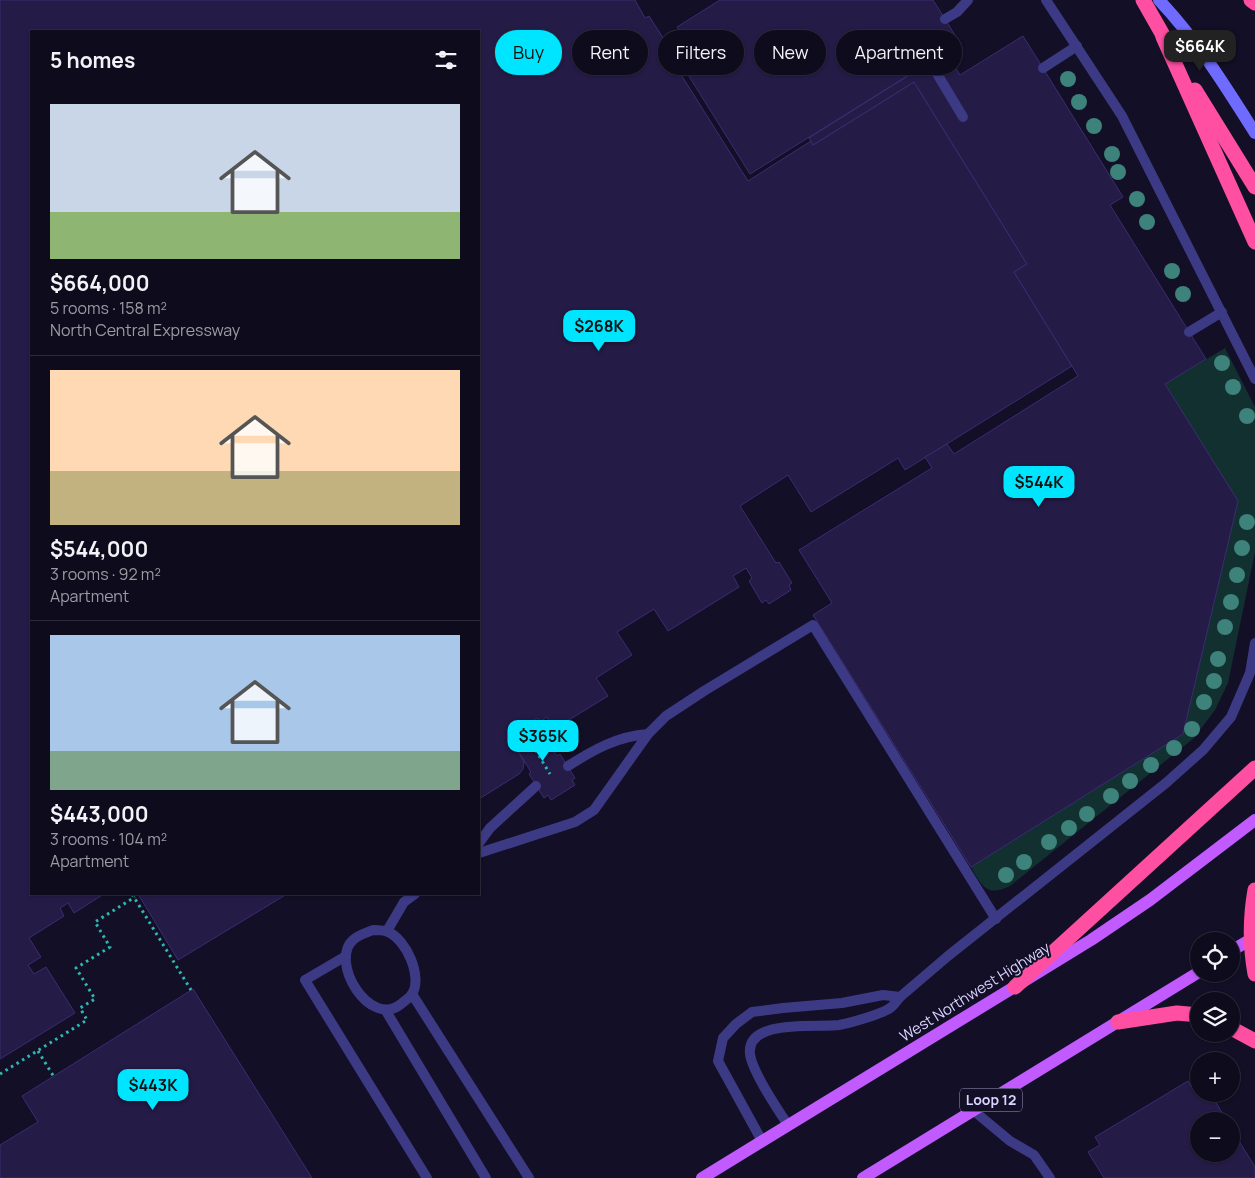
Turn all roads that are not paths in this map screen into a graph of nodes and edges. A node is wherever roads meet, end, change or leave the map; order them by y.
1 (968, 0) edge
2 (1046, 0) edge
3 (1143, 0) edge
4 (1159, 0) edge
5 (1251, 0) edge
6 (1255, 3) edge
7 (945, 19) dead end
8 (1163, 37) junction
9 (1077, 46) junction
10 (1043, 68) dead end
11 (938, 75) edge
12 (963, 117) dead end
13 (1255, 133) edge
14 (1255, 187) edge
15 (1255, 242) edge
16 (1222, 312) junction
17 (1189, 332) dead end
18 (1255, 379) edge
19 (1255, 643) edge
20 (648, 734) junction
21 (568, 766) dead end
22 (1255, 768) edge
23 (536, 786) dead end
24 (1255, 820) edge
25 (480, 842) edge
26 (480, 853) edge
27 (1255, 890) edge
28 (414, 895) edge
29 (996, 919) junction
30 (387, 931) junction
31 (1253, 938) edge
32 (1240, 946) edge
33 (346, 956) junction
34 (1255, 974) edge
35 (1190, 978) edge
36 (1015, 987) junction
37 (412, 994) junction
38 (900, 997) junction
39 (386, 1011) junction
40 (1190, 1014) edge
41 (1118, 1022) junction
42 (1240, 1033) edge
43 (1255, 1041) edge
44 (974, 1111) junction
45 (788, 1125) junction
46 (762, 1141) junction
47 (427, 1178) edge
48 (486, 1178) edge
49 (529, 1178) edge
50 (702, 1178) edge
51 (863, 1178) edge
52 (1050, 1178) edge

1 - 7 lane
2 - 9 lane
3 - 8 highway
4 - 13 main road
5 - 6 highway
8 - 14 highway
8 - 15 highway
9 - 10 lane
9 - 16 lane
11 - 12 lane
16 - 17 lane
16 - 18 lane
19 - 29 lane
20 - 21 lane
20 - 26 lane
20 - 29 lane
22 - 36 highway
23 - 25 lane
24 - 36 main road, West Northwest Highway
27 - 31 highway
28 - 30 lane
29 - 38 lane
30 - 33 lane
30 - 37 lane
31 - 32 main road
31 - 34 highway
33 - 39 lane
33 - 47 lane
35 - 41 main road, Loop 12
36 - 45 main road, West Northwest Highway
37 - 39 lane
37 - 49 lane
38 - 45 lane
38 - 46 lane
39 - 48 lane
40 - 41 highway
41 - 44 main road, Loop 12
42 - 43 highway
44 - 51 main road, Loop 12
44 - 52 lane
45 - 46 main road, West Northwest Highway
46 - 50 main road, West Northwest Highway

